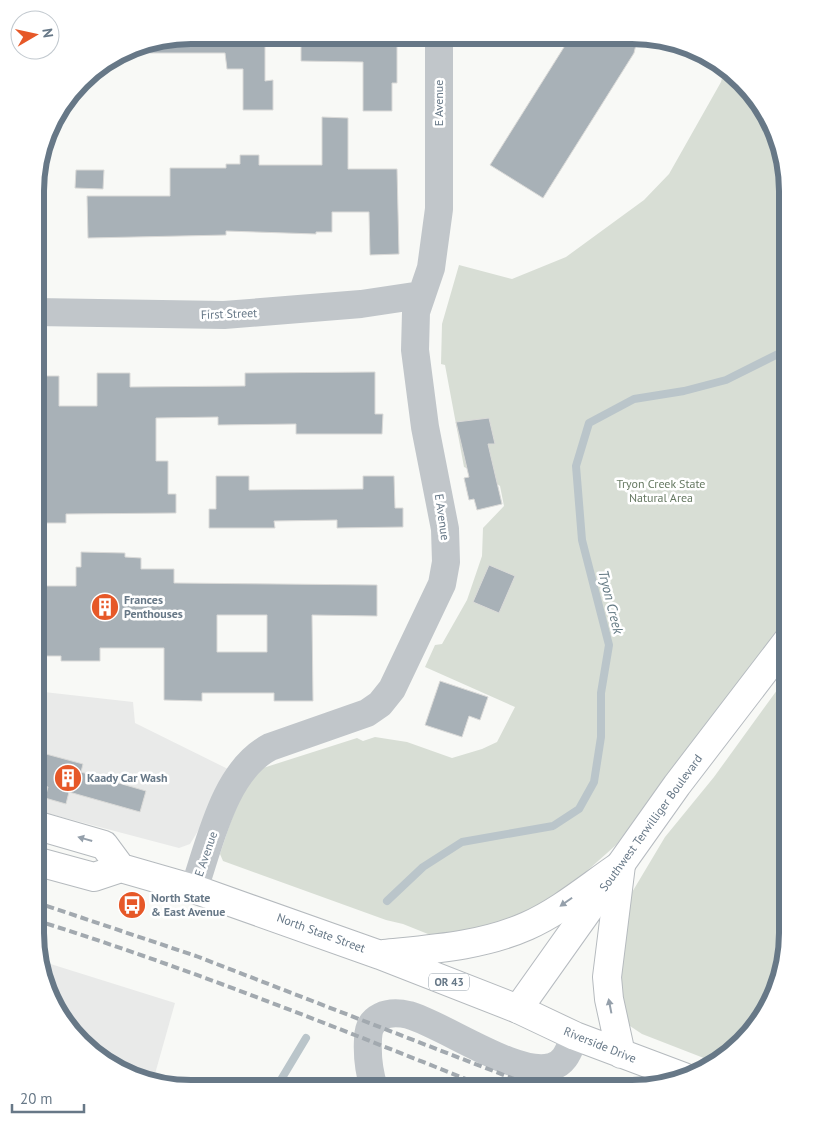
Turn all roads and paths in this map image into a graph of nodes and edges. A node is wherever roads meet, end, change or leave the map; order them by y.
1 (439, 44) edge
2 (421, 295) junction
3 (44, 312) edge
4 (779, 652) edge
5 (44, 828) edge
6 (44, 864) edge
7 (621, 865) junction
8 (121, 868) junction
9 (194, 889) junction
10 (380, 955) junction
11 (518, 1009) junction
12 (575, 1036) junction
13 (621, 1054) junction
14 (674, 1074) edge
15 (372, 1080) edge

1 - 2 street, E Avenue
2 - 3 street, First Street
2 - 9 street, E Avenue
4 - 7 main road, Southwest Terwilliger Boulevard
8 -> 5 main road
6 - 8 main road
7 -> 10 main road
7 - 11 main road, Southwest Terwilliger Boulevard
13 -> 7 main road
8 - 9 main road, North State Street / OR 43
9 - 10 main road, North State Street / OR 43
10 - 11 main road, North State Street / OR 43
11 - 12 main road, Riverside Drive / OR 43
12 - 13 main road, Riverside Drive / OR 43
12 - 15 street
13 - 14 main road, Riverside Drive / OR 43

